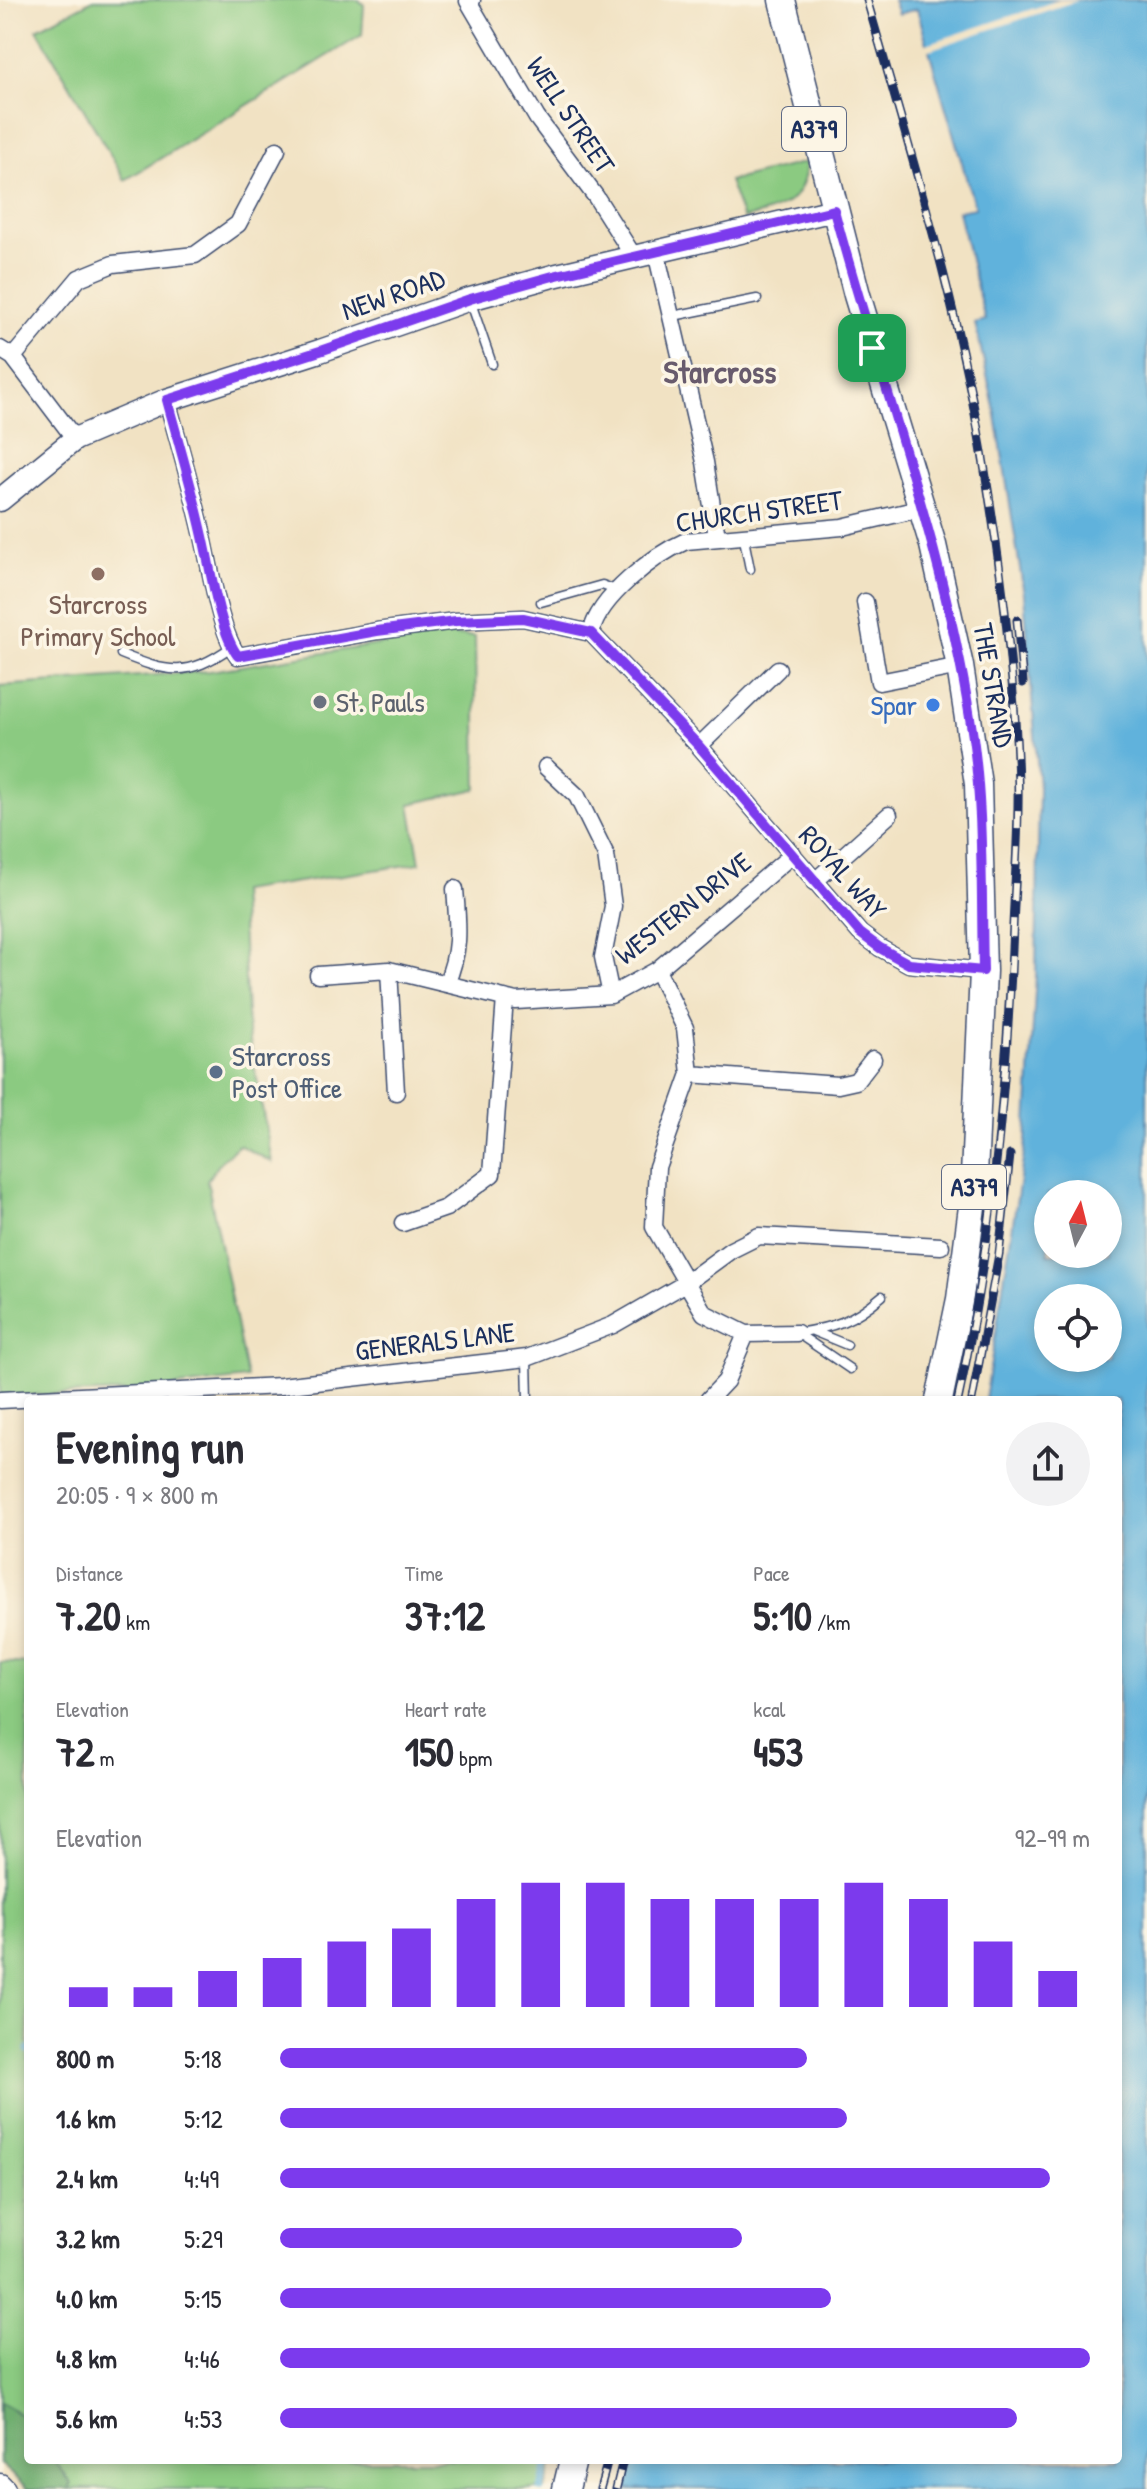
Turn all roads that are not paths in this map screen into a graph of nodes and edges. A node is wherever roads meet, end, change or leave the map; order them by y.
1 (468, 0) edge
2 (782, 0) edge
3 (277, 150) dead end
4 (834, 210) junction
5 (645, 254) junction
6 (470, 299) junction
7 (757, 299) dead end
8 (673, 316) junction
9 (7, 353) edge
10 (492, 364) dead end
11 (167, 400) junction
12 (75, 439) junction
13 (0, 500) edge
14 (923, 508) junction
15 (743, 534) junction
16 (717, 537) junction
17 (750, 569) dead end
18 (619, 591) junction
19 (541, 602) dead end
20 (865, 602) dead end
21 (591, 633) junction
22 (231, 647) junction
23 (121, 654) dead end
24 (960, 666) junction
25 (778, 669) dead end
26 (699, 746) junction
27 (546, 767) dead end
28 (889, 815) dead end
29 (793, 854) junction
30 (814, 882) junction
31 (455, 889) dead end
32 (389, 970) junction
33 (657, 970) junction
34 (983, 971) junction
35 (318, 975) dead end
36 (446, 984) junction
37 (611, 995) junction
38 (505, 998) junction
39 (873, 1059) dead end
40 (690, 1074) junction
41 (396, 1092) dead end
42 (403, 1223) dead end
43 (941, 1246) dead end
44 (686, 1283) junction
45 (882, 1296) dead end
46 (805, 1332) junction
47 (746, 1334) junction
48 (847, 1345) dead end
49 (527, 1358) junction
50 (850, 1369) dead end
51 (80, 1396) edge
52 (528, 1396) edge
53 (712, 1396) edge
54 (940, 1396) edge
55 (24, 1399) edge
56 (0, 1400) edge
57 (572, 2464) edge
58 (566, 2489) edge

1 - 5 street, WELL STREET
2 - 4 main road, THE STRAND / A379
3 - 9 street
4 - 5 street, NEW ROAD
4 - 14 main road, THE STRAND / A379
5 - 6 street, NEW ROAD
5 - 8 street, WELL STREET
6 - 10 lane
6 - 11 street, NEW ROAD
7 - 8 lane
8 - 16 street, WELL STREET
9 - 12 street
11 - 12 street, NEW ROAD
11 - 22 street
12 - 13 street, NEW ROAD
14 - 15 street, CHURCH STREET
14 - 24 main road, THE STRAND / A379
15 - 16 street, CHURCH STREET
15 - 17 lane
16 - 18 street, CHURCH STREET
18 - 19 lane
18 - 21 street, CHURCH STREET
20 - 24 street
21 - 22 street
21 - 26 street, ROYAL WAY
22 - 23 lane
24 - 34 main road, THE STRAND / A379
25 - 26 street
26 - 29 street, ROYAL WAY
27 - 37 street
28 - 30 street
29 - 30 street, ROYAL WAY
29 - 33 street, WESTERN DRIVE
30 - 34 street, ROYAL WAY
31 - 36 street
32 - 35 street, WESTERN DRIVE
32 - 36 street, WESTERN DRIVE
32 - 41 street
33 - 37 street, WESTERN DRIVE
33 - 40 street
34 - 54 main road, THE STRAND / A379
36 - 38 street, WESTERN DRIVE
37 - 38 street, WESTERN DRIVE
38 - 42 street
39 - 40 street
40 - 44 street
43 - 44 street, GENERALS LANE
44 - 47 street
44 - 49 street, GENERALS LANE
45 - 46 lane
46 - 47 street
46 - 48 lane
46 - 50 lane
47 - 53 street
49 - 51 street, GENERALS LANE
49 - 52 lane
55 - 56 street, GENERALS LANE
57 - 58 main road

